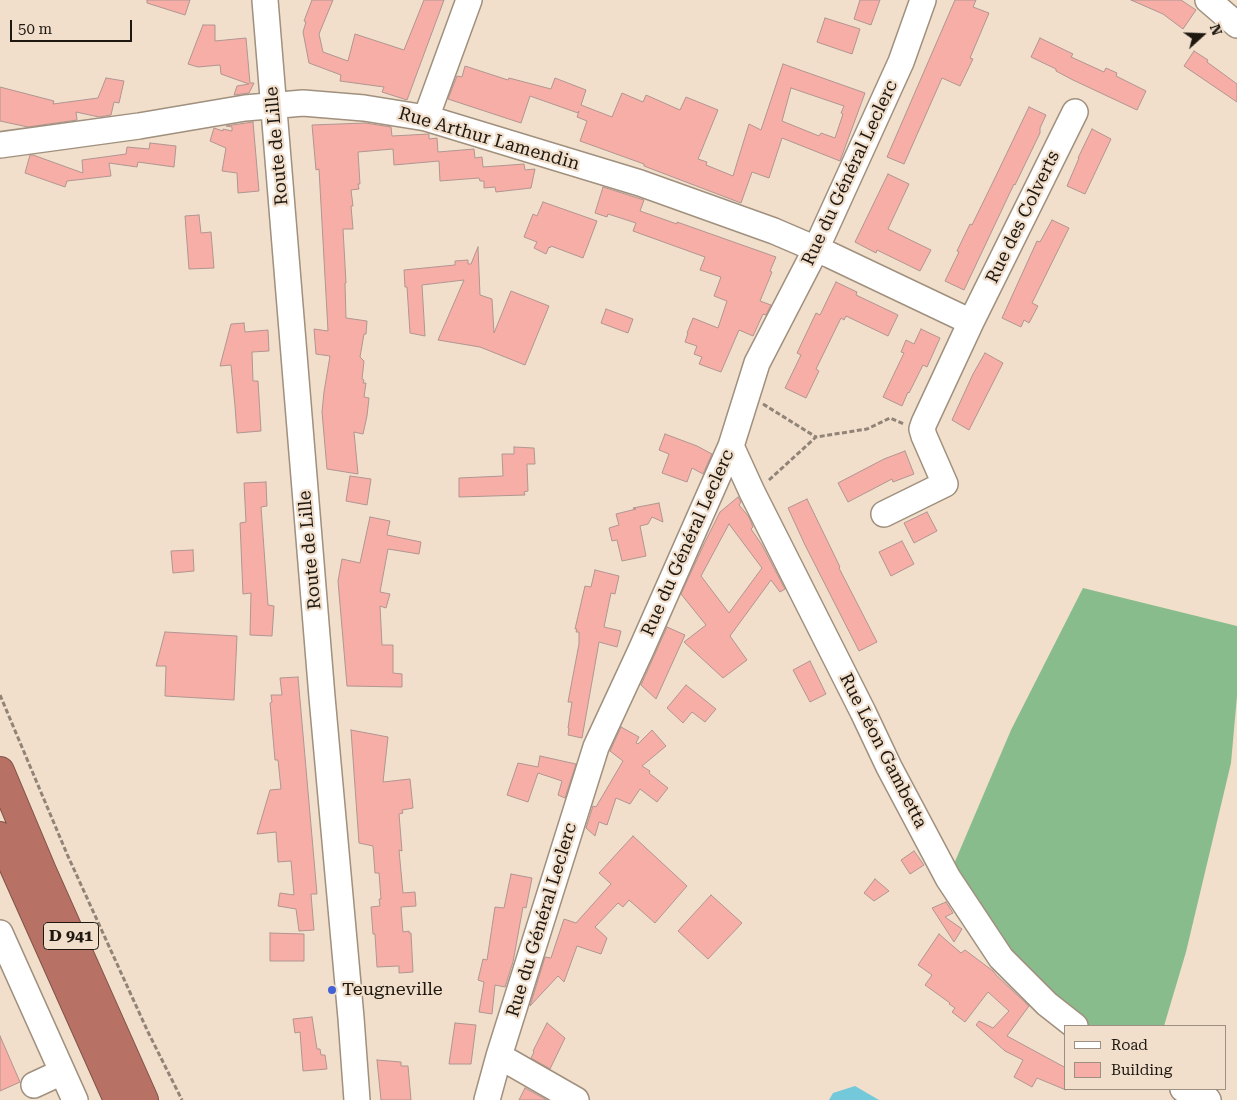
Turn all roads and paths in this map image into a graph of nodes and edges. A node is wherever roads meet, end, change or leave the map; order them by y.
1 (265, 0) edge
2 (469, 0) edge
3 (923, 0) edge
4 (1208, 0) edge
5 (1237, 25) edge
6 (274, 106) junction
7 (1075, 112) dead end
8 (426, 118) junction
9 (0, 145) edge
10 (816, 249) junction
11 (971, 322) junction
12 (747, 393) junction
13 (922, 429) junction
14 (816, 437) junction
15 (731, 446) junction
16 (768, 481) dead end
17 (884, 514) dead end
18 (0, 695) edge
19 (0, 771) edge
20 (0, 836) edge
21 (0, 933) edge
22 (8, 976) edge
23 (1074, 1025) edge
24 (499, 1056) junction
25 (62, 1072) junction
26 (34, 1085) dead end
27 (1185, 1090) edge
28 (75, 1100) edge
29 (118, 1100) edge
30 (144, 1100) edge
31 (182, 1100) edge
32 (357, 1100) edge
33 (487, 1100) edge
34 (576, 1100) edge
35 (1208, 1100) edge

1 - 6 street, Route de Lille
2 - 8 street
3 - 10 street, Rue du Général Leclerc
4 - 5 street
6 - 8 street, Rue Arthur Lamendin
6 - 9 street, Rue Arthur Lamendin
6 - 32 street, Route de Lille
7 - 11 street, Rue des Colverts
8 - 10 street, Rue Arthur Lamendin
10 - 11 street, Rue Arthur Lamendin
10 - 12 street, Rue du Général Leclerc
11 - 13 street, Rue des Colverts
12 - 14 path
12 - 15 street, Rue du Général Leclerc
13 - 14 path
13 - 17 street
14 - 16 path
15 - 23 street, Rue Léon Gambetta
15 - 24 street, Rue du Général Leclerc
18 - 31 path
19 - 30 highway, D 941
20 - 29 highway, D 941
21 - 22 street
22 - 25 street
24 - 33 street, Rue du Général Leclerc
24 - 34 street
25 - 26 street
25 - 28 street
27 - 35 street

